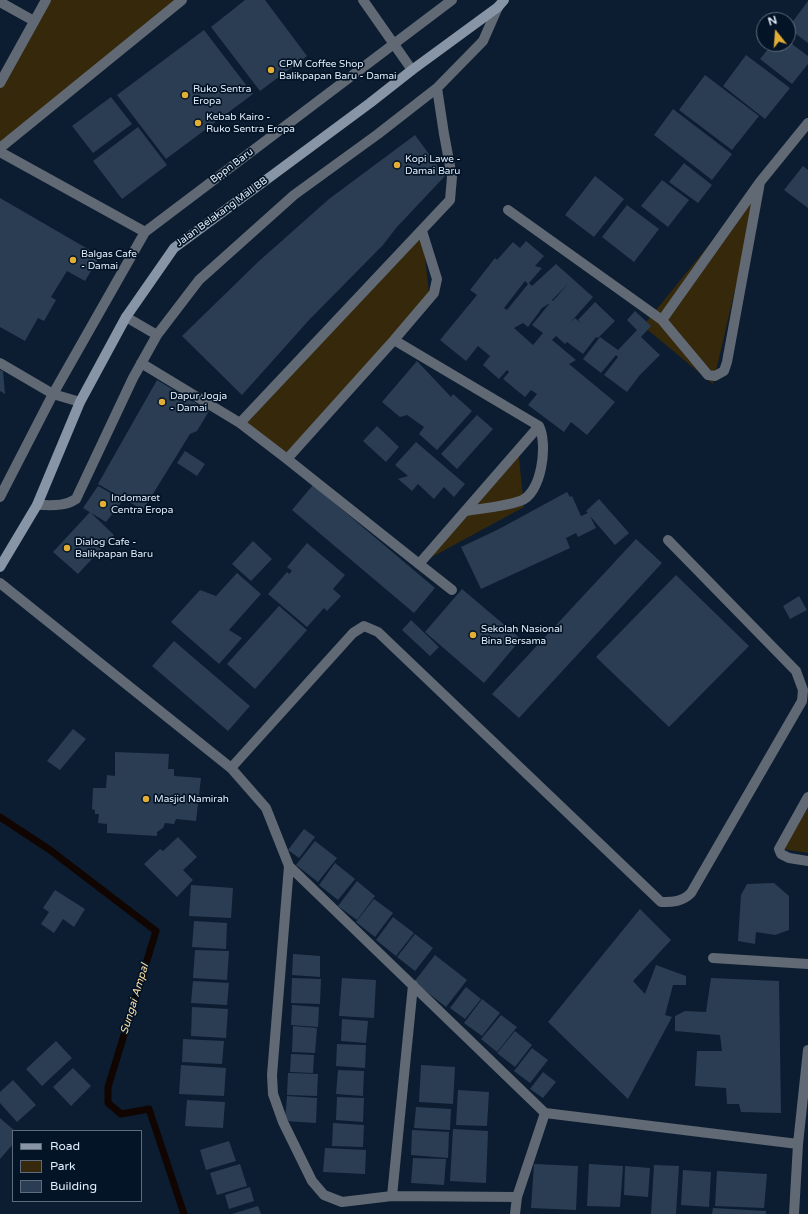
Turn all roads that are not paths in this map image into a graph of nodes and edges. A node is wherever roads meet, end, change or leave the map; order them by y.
1 (46, 0) edge
2 (182, 0) edge
3 (363, 0) edge
4 (452, 0) edge
5 (0, 2) edge
6 (501, 3) edge
7 (34, 21) junction
8 (393, 44) junction
9 (412, 70) junction
10 (0, 83) edge
11 (437, 88) junction
12 (808, 123) edge
13 (0, 148) edge
14 (0, 152) edge
15 (760, 182) junction
16 (508, 210) dead end
17 (422, 231) junction
18 (145, 232) junction
19 (126, 317) junction
20 (662, 320) junction
21 (157, 335) junction
22 (394, 340) junction
23 (0, 363) edge
24 (141, 363) junction
25 (53, 394) junction
26 (80, 402) junction
27 (240, 423) junction
28 (539, 426) junction
29 (287, 459) junction
30 (0, 497) edge
31 (37, 505) junction
32 (466, 511) junction
33 (668, 540) dead end
34 (419, 564) junction
35 (0, 567) edge
36 (0, 583) edge
37 (452, 590) dead end
38 (231, 768) junction
39 (808, 797) edge
40 (808, 861) edge
41 (289, 866) junction
42 (713, 958) dead end
43 (808, 964) edge
44 (413, 985) junction
45 (808, 1050) edge
46 (545, 1112) junction
47 (798, 1144) junction
48 (392, 1196) junction
49 (516, 1197) junction
50 (515, 1214) edge
51 (794, 1214) edge

1 - 7 street
2 - 13 street
3 - 8 street
4 - 8 street, Bppn Baru
5 - 7 street
6 - 9 main road, Jalan Belakang Mall BB
6 - 11 street
7 - 10 street
8 - 9 street
8 - 18 street, Bppn Baru
9 - 19 main road, Jalan Belakang Mall BB
11 - 17 street
11 - 21 street
12 - 15 street
14 - 18 street
15 - 20 street
15 - 20 street
16 - 20 street
17 - 22 street
17 - 27 street
18 - 25 street
19 - 21 street
19 - 26 main road, Jalan Belakang Mall BB
21 - 24 street
22 - 28 street
22 - 29 street
23 - 25 street
24 - 27 street
24 - 31 street
25 - 26 street
25 - 30 street
26 - 31 main road, Jalan Belakang Mall BB
27 - 29 street
28 - 32 street
28 - 32 street
29 - 34 street
31 - 35 main road, Jalan Belakang Mall BB
32 - 34 street
33 - 38 street
34 - 37 street
36 - 38 street
38 - 41 street
39 - 40 street
41 - 44 street
41 - 48 street
42 - 43 street
44 - 46 street
44 - 48 street
45 - 47 street
46 - 47 street
46 - 49 street
47 - 51 street
48 - 49 street
49 - 50 street

